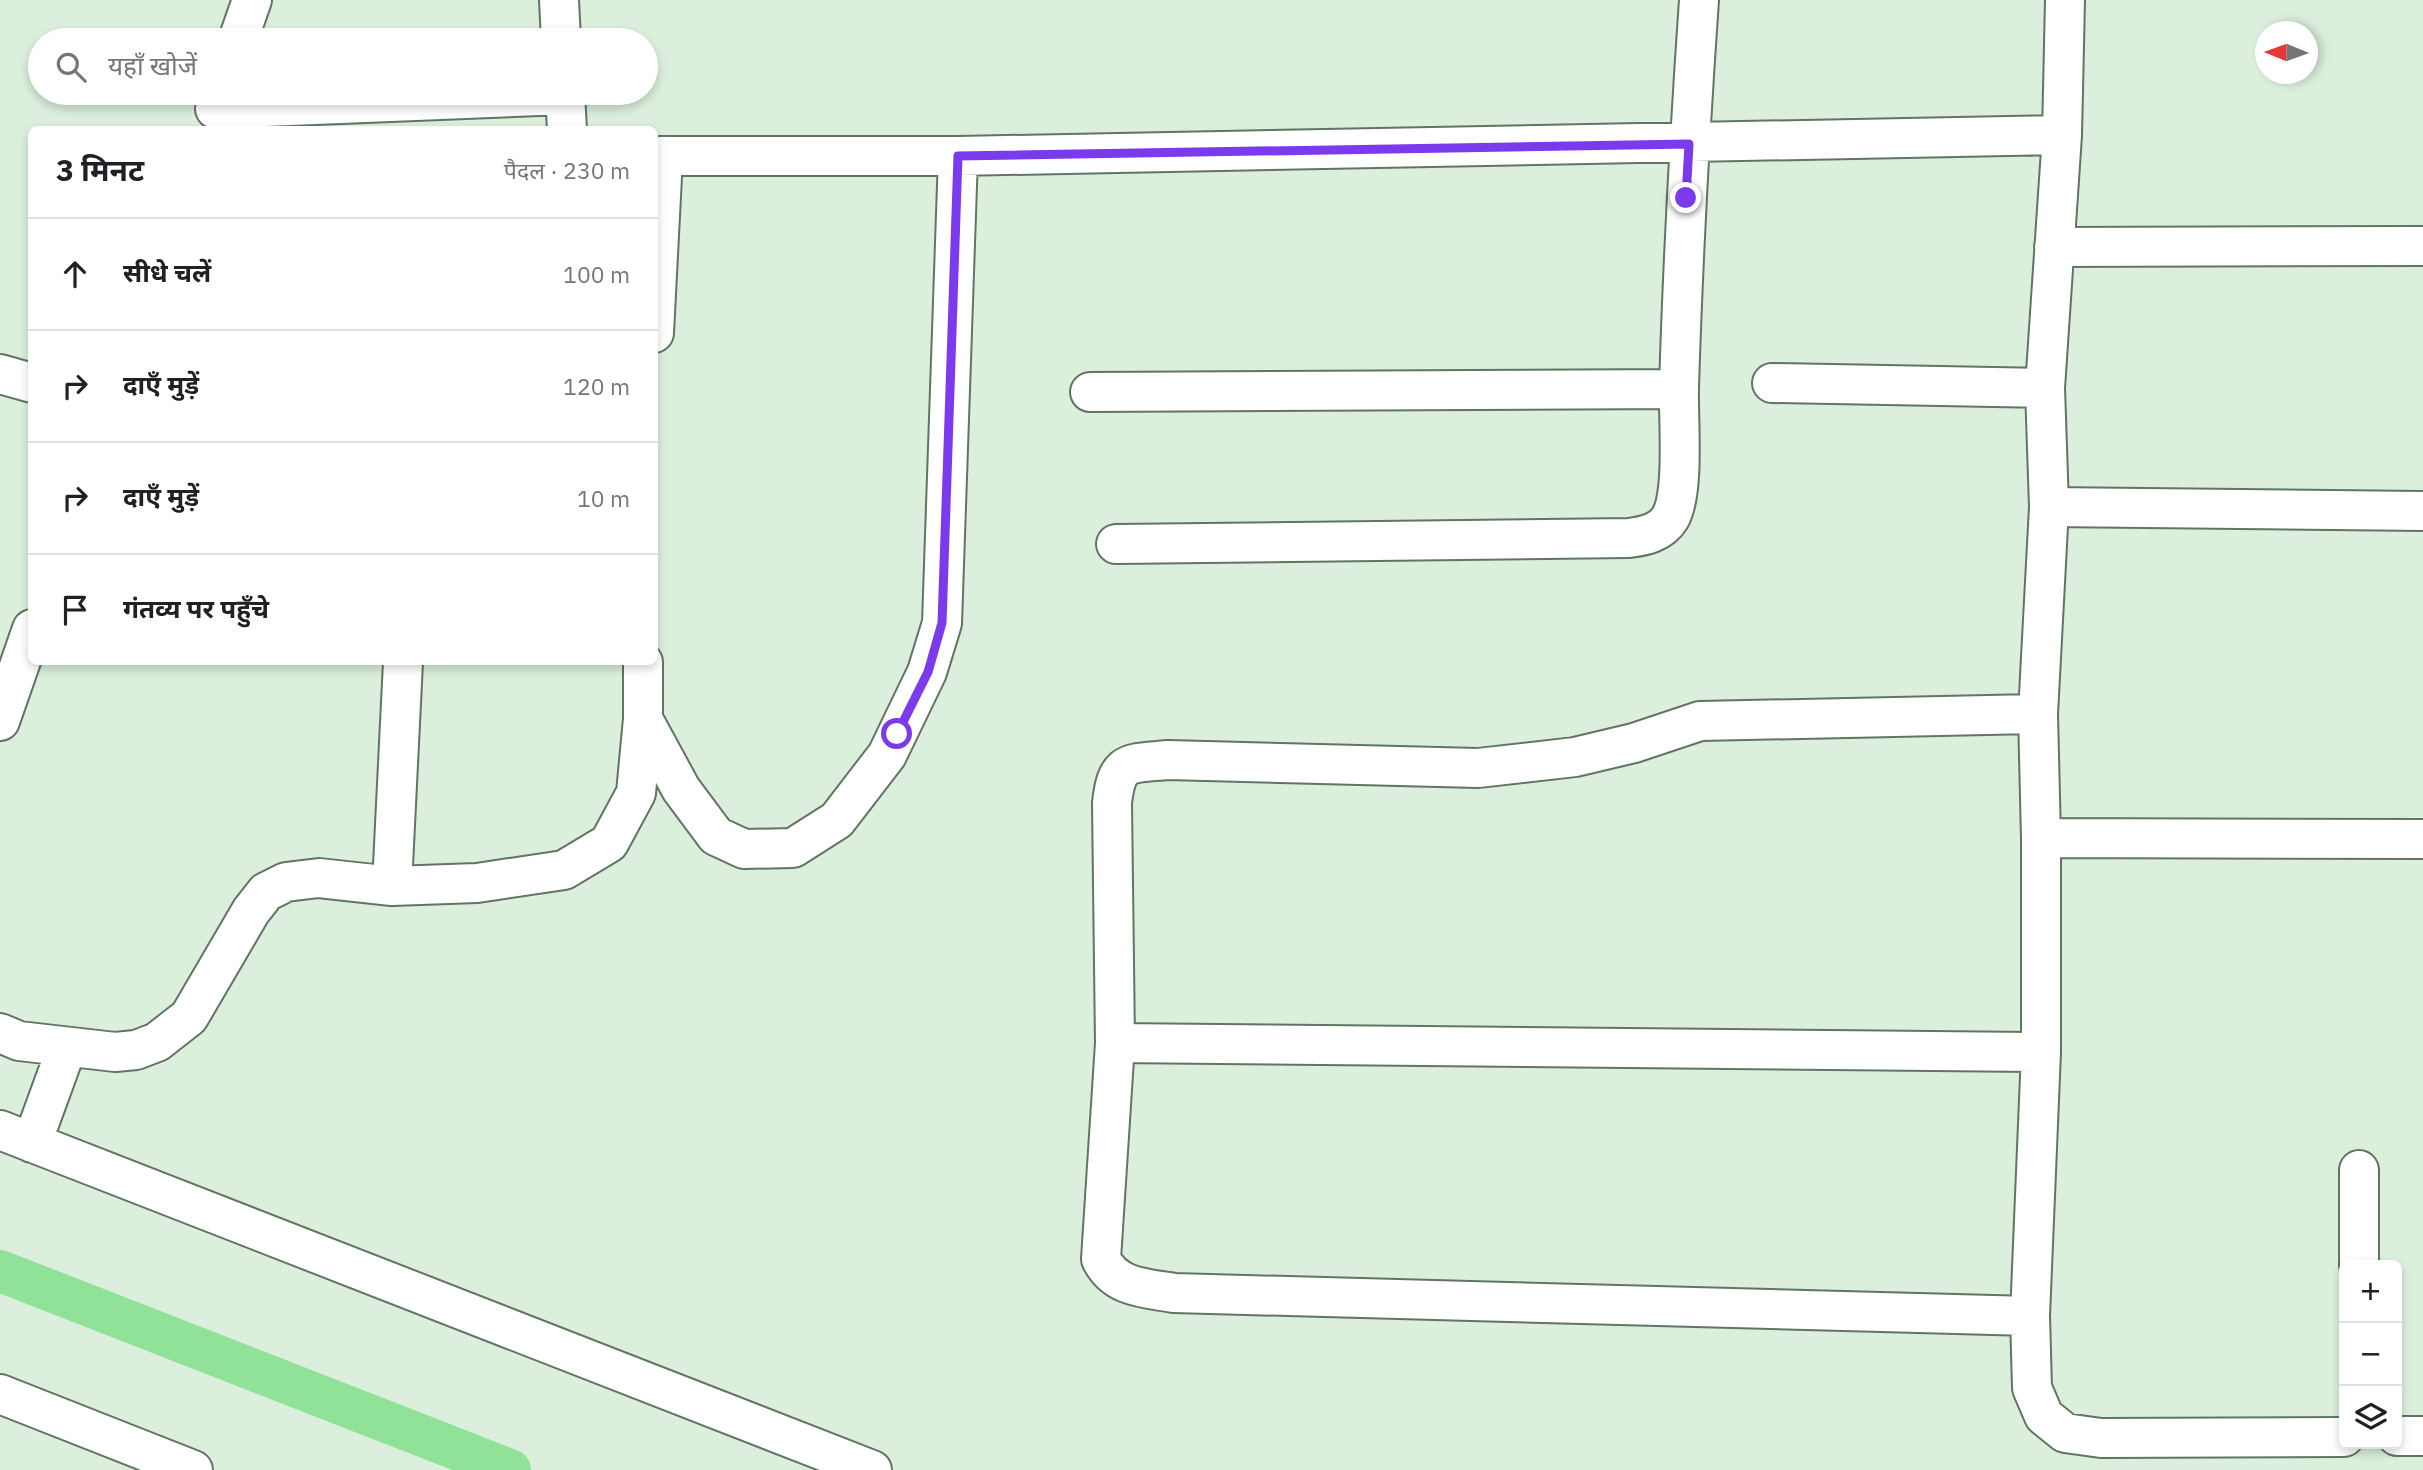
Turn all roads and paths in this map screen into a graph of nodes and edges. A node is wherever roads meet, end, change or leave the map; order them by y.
1 (252, 0) edge
2 (559, 0) edge
3 (1699, 0) edge
4 (2065, 0) edge
5 (242, 28) edge
6 (560, 28) edge
7 (566, 106) edge
8 (215, 111) edge
9 (2062, 135) junction
10 (1689, 144) junction
11 (958, 156) junction
12 (659, 157) edge
13 (658, 192) edge
14 (2423, 246) edge
15 (2054, 247) junction
16 (0, 374) edge
17 (28, 382) edge
18 (1772, 383) dead end
19 (2045, 388) junction
20 (1679, 389) junction
21 (1090, 392) dead end
22 (2049, 507) junction
23 (2423, 511) edge
24 (1116, 544) dead end
25 (28, 640) edge
26 (403, 665) edge
27 (643, 665) edge
28 (2038, 714) junction
29 (643, 719) junction
30 (0, 721) edge
31 (2041, 838) junction
32 (2423, 839) edge
33 (392, 886) junction
34 (0, 1033) edge
35 (1115, 1043) junction
36 (67, 1047) junction
37 (2041, 1052) junction
38 (16, 1136) edge
39 (2359, 1170) dead end
40 (2360, 1260) edge
41 (2030, 1316) junction
42 (0, 1394) edge
43 (2402, 1436) edge
44 (2423, 1436) edge
45 (2339, 1437) edge
46 (193, 1470) edge
47 (872, 1470) edge

1 - 5 street
2 - 6 street
3 - 10 street
4 - 9 street
7 - 8 street
9 - 10 street
9 - 15 street
10 - 11 street
10 - 20 street
11 - 12 street
11 - 29 street
12 - 13 street
14 - 15 street
15 - 19 street
16 - 17 street
18 - 19 street
19 - 22 street
20 - 21 street
20 - 24 street
22 - 23 street
22 - 28 street
25 - 30 street
26 - 33 street
27 - 29 street
28 - 31 street
28 - 35 street
29 - 33 street
31 - 32 street
31 - 37 street
33 - 36 street
34 - 36 street
35 - 37 street
35 - 41 street
36 - 38 street
37 - 41 street
38 - 47 street
39 - 40 street
41 - 45 street
42 - 46 street
43 - 44 street

